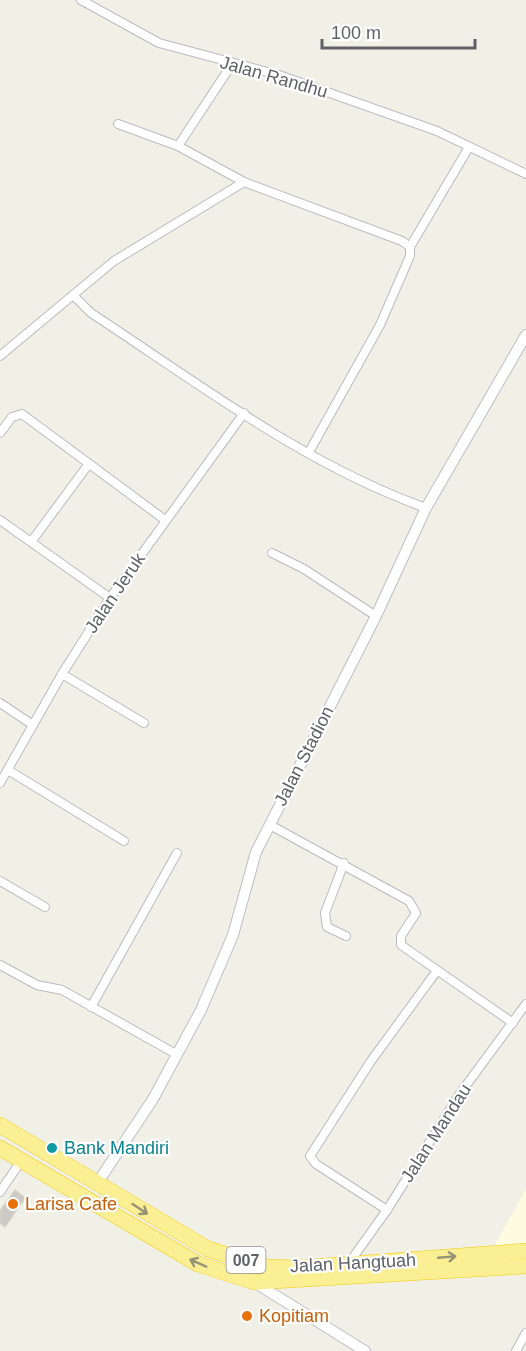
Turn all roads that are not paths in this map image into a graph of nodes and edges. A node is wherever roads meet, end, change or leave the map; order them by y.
1 (87, 1) edge
2 (232, 64) junction
3 (118, 124) dead end
4 (178, 146) junction
5 (469, 147) junction
6 (526, 164) edge
7 (523, 173) edge
8 (244, 182) junction
9 (410, 247) junction
10 (73, 295) junction
11 (526, 335) edge
12 (0, 356) edge
13 (244, 413) junction
14 (0, 433) edge
15 (309, 452) junction
16 (88, 465) junction
17 (426, 508) junction
18 (0, 520) edge
19 (165, 520) junction
20 (30, 542) junction
21 (272, 553) dead end
22 (110, 598) junction
23 (376, 616) junction
24 (62, 674) junction
25 (0, 703) edge
26 (144, 723) dead end
27 (33, 725) junction
28 (8, 770) junction
29 (0, 783) edge
30 (270, 825) junction
31 (124, 841) dead end
32 (177, 853) dead end
33 (344, 863) junction
34 (0, 881) edge
35 (45, 907) dead end
36 (346, 936) dead end
37 (0, 965) edge
38 (436, 972) junction
39 (526, 1004) edge
40 (91, 1007) junction
41 (513, 1023) junction
42 (176, 1054) junction
43 (0, 1125) edge
44 (0, 1148) edge
45 (21, 1161) junction
46 (98, 1182) junction
47 (0, 1192) edge
48 (387, 1210) junction
49 (526, 1251) edge
50 (349, 1263) junction
51 (526, 1266) edge
52 (254, 1282) junction
53 (526, 1333) edge
54 (365, 1351) edge
55 (516, 1351) edge

1 - 2 street, Jalan Randhu
2 - 4 street
2 - 5 street, Jalan Randhu
3 - 4 street
4 - 8 street
5 - 7 street, Jalan Randhu
5 - 9 street
6 - 7 street
8 - 9 street
8 - 10 street
9 - 15 street
10 - 12 street
10 - 13 street
11 - 17 street, Jalan Stadion
13 - 15 street
13 - 19 street, Jalan Jeruk
14 - 16 street
15 - 17 street
16 - 19 street
16 - 20 street
17 - 23 street, Jalan Stadion
18 - 20 street
19 - 22 street, Jalan Jeruk
20 - 22 street
21 - 23 street
22 - 24 street, Jalan Jeruk
23 - 30 street, Jalan Stadion
24 - 26 street
24 - 27 street, Jalan Jeruk
25 - 27 street
27 - 28 street, Jalan Jeruk
28 - 29 street, Jalan Jeruk
28 - 31 street
30 - 33 street
30 - 42 street, Jalan Stadion
32 - 40 street
33 - 36 street
33 - 38 street
34 - 35 street
37 - 40 street
38 - 41 street
38 - 48 street
39 - 41 street, Jalan Mandau
40 - 42 street
41 - 48 street, Jalan Mandau
42 - 46 street, Jalan Stadion
43 - 46 highway, Jalan Hangtuah / 007
44 - 45 highway, Jalan Hangtuah / 007
45 - 47 street
52 -> 45 highway, Jalan Hangtuah / 007
46 -> 50 highway, Jalan Hangtuah / 007
48 - 50 street, Jalan Mandau
50 -> 49 highway, Jalan Hangtuah / 007
51 - 52 highway, Jalan Hangtuah / 007
52 - 54 street
53 - 55 street

